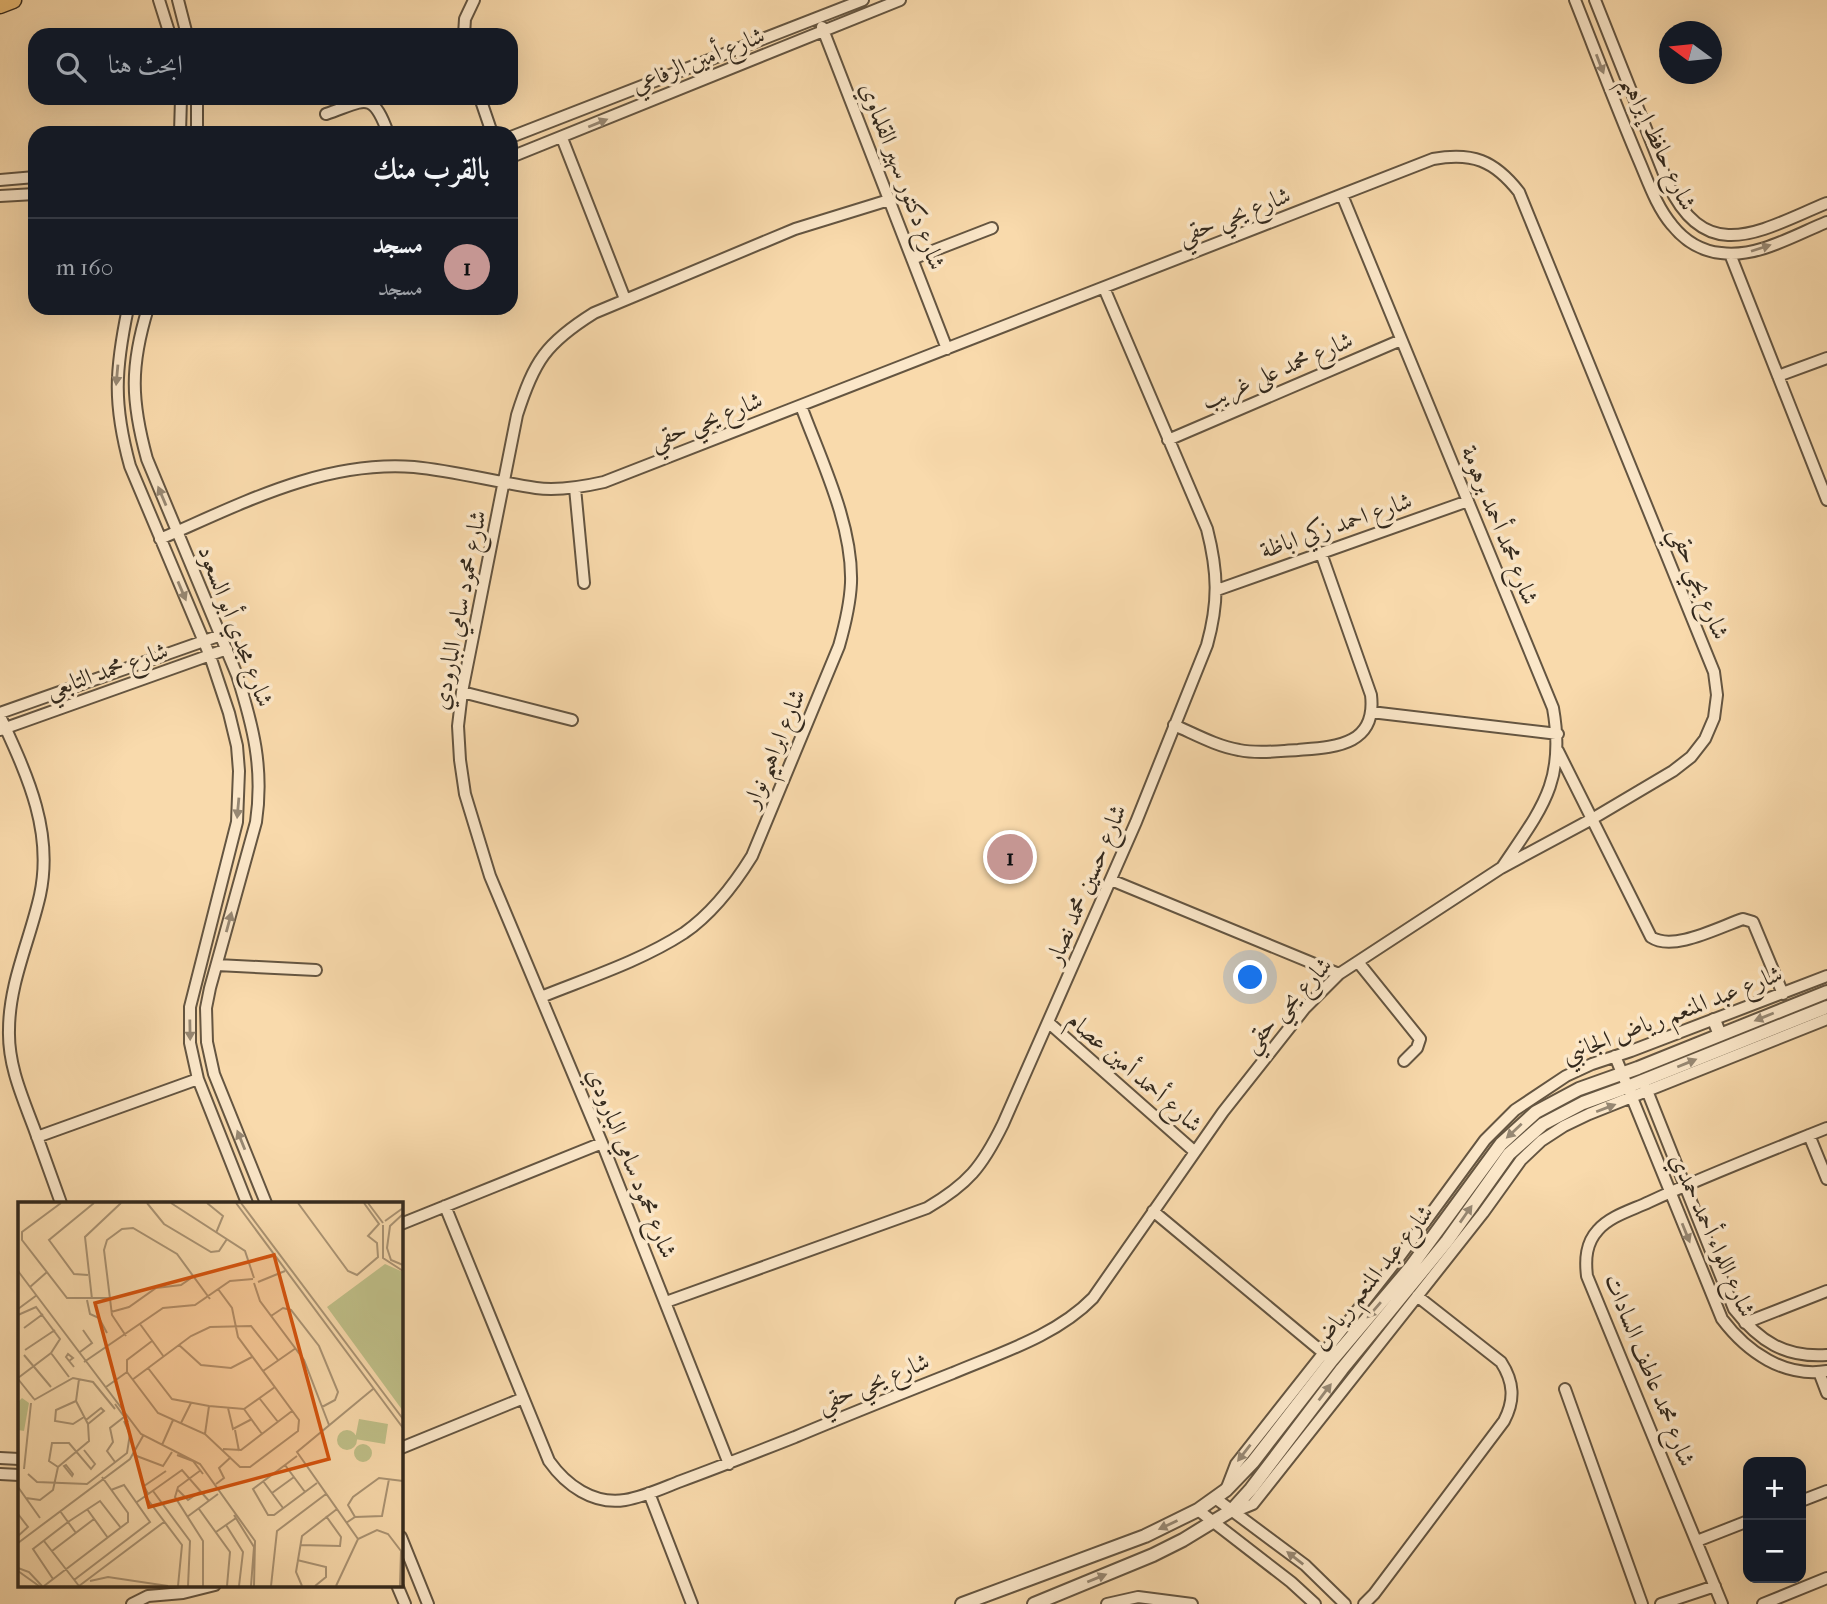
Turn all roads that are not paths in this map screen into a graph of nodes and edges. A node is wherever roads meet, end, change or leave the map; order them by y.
1 (13, 0) edge
2 (159, 0) edge
3 (178, 0) edge
4 (474, 0) edge
5 (863, 0) edge
6 (900, 0) edge
7 (1575, 0) edge
8 (1595, 0) edge
9 (0, 5) edge
10 (183, 17) junction
11 (819, 18) junction
12 (167, 22) junction
13 (168, 28) edge
14 (185, 28) edge
15 (465, 28) edge
16 (824, 31) junction
17 (181, 105) edge
18 (197, 105) edge
19 (354, 105) edge
20 (375, 105) edge
21 (482, 105) edge
22 (1640, 113) junction
23 (326, 114) dead end
24 (1622, 121) junction
25 (180, 126) edge
26 (197, 126) edge
27 (385, 126) edge
28 (490, 126) edge
29 (518, 134) edge
30 (562, 138) junction
31 (518, 154) edge
32 (28, 178) edge
33 (0, 180) edge
34 (28, 194) edge
35 (1342, 195) junction
36 (0, 196) edge
37 (889, 200) junction
38 (1827, 204) edge
39 (1827, 222) edge
40 (992, 228) dead end
41 (1730, 254) junction
42 (912, 259) junction
43 (1104, 288) junction
44 (625, 299) junction
45 (127, 315) edge
46 (146, 315) edge
47 (1401, 340) junction
48 (947, 349) junction
49 (1827, 358) edge
50 (1778, 376) junction
51 (801, 406) junction
52 (1168, 440) junction
53 (504, 481) junction
54 (575, 488) junction
55 (1827, 500) edge
56 (1468, 501) junction
57 (177, 532) junction
58 (160, 539) junction
59 (1321, 553) junction
60 (584, 583) dead end
61 (1217, 590) junction
62 (221, 635) junction
63 (203, 642) junction
64 (227, 649) junction
65 (210, 656) junction
66 (462, 692) junction
67 (1371, 712) junction
68 (0, 714) edge
69 (572, 720) dead end
70 (1174, 725) junction
71 (3, 729) edge
72 (1558, 734) junction
73 (1558, 751) junction
74 (1592, 819) junction
75 (1501, 868) junction
76 (1111, 880) junction
77 (1358, 962) junction
78 (217, 965) junction
79 (316, 970) dead end
80 (1339, 974) junction
81 (1827, 976) edge
82 (1827, 992) edge
83 (1783, 994) junction
84 (541, 997) junction
85 (1827, 1007) edge
86 (1827, 1019) edge
87 (1714, 1020) junction
88 (1049, 1023) junction
89 (1720, 1035) junction
90 (1631, 1051) junction
91 (1615, 1056) junction
92 (1404, 1061) dead end
93 (1638, 1068) junction
94 (1622, 1073) junction
95 (198, 1079) junction
96 (1645, 1087) junction
97 (1538, 1093) junction
98 (1630, 1093) junction
99 (1547, 1105) junction
100 (1827, 1128) edge
101 (1809, 1135) junction
102 (37, 1137) junction
103 (602, 1143) junction
104 (1195, 1152) junction
105 (1827, 1180) edge
106 (1685, 1186) junction
107 (1670, 1193) junction
108 (61, 1202) edge
109 (247, 1202) edge
110 (267, 1202) edge
111 (445, 1206) junction
112 (1153, 1211) junction
113 (402, 1224) edge
114 (1827, 1290) edge
115 (1417, 1296) junction
116 (666, 1302) junction
117 (1745, 1324) junction
118 (1827, 1355) edge
119 (1328, 1356) junction
120 (1823, 1372) edge
121 (1565, 1389) dead end
122 (1827, 1394) edge
123 (521, 1399) junction
124 (402, 1448) edge
125 (0, 1458) edge
126 (18, 1460) edge
127 (729, 1464) junction
128 (0, 1474) edge
129 (18, 1475) edge
130 (1827, 1490) edge
131 (649, 1493) junction
132 (1215, 1499) junction
133 (1806, 1499) edge
134 (1232, 1509) junction
135 (1198, 1510) junction
136 (1214, 1523) junction
137 (1743, 1523) edge
138 (402, 1539) edge
139 (1697, 1541) junction
140 (1827, 1578) edge
141 (211, 1586) edge
142 (397, 1586) edge
143 (1715, 1586) junction
144 (132, 1604) edge
145 (405, 1604) edge
146 (428, 1604) edge
147 (692, 1604) edge
148 (961, 1604) edge
149 (1034, 1604) edge
150 (1107, 1604) edge
151 (1192, 1604) edge
152 (1315, 1604) edge
153 (1345, 1604) edge
154 (1364, 1604) edge
155 (1642, 1604) edge
156 (1661, 1604) edge
157 (1722, 1604) edge
158 (1763, 1604) edge

1 - 9 main road
2 - 12 street
3 - 10 street
4 - 15 street
5 - 11 street, شارع أمين الرفاعي
6 - 16 street, شارع أمين الرفاعي
7 -> 24 street, شارع حافظ إبراهيم
8 - 22 street, شارع حافظ إبراهيم
10 - 12 street
10 - 14 street
11 - 16 street, شارع دكتور سهير القلماوي
11 - 29 street, شارع أمين الرفاعي
12 - 13 street
30 -> 16 street, شارع أمين الرفاعي
16 - 37 street, شارع دكتور سهير القلماوي
17 - 25 street
18 - 26 street
19 - 23 street
20 - 27 street
21 - 28 street
22 - 24 street
22 - 38 street, شارع حافظ إبراهيم
24 - 41 street, شارع حافظ إبراهيم
30 - 31 street, شارع أمين الرفاعي
30 - 44 street
32 - 33 street
34 - 36 street
35 - 43 street, شارع يحي حقي
35 - 47 street, شارع محمد أحمد برهومة
35 - 74 street, شارع يحي حقي
37 - 42 street, شارع دكتور سهير القلماوي
37 - 44 street, شارع محمود سامي البارودي
41 -> 39 street, شارع حافظ إبراهيم
40 - 42 street
41 - 50 street
42 - 48 street, شارع دكتور سهير القلماوي
43 - 48 street, شارع يحي حقي
43 - 52 street, شارع حسين محمد نصار
44 - 53 street, شارع محمود سامي البارودي
45 -> 58 street, شارع مجدي أبو السعود
57 -> 46 street, شارع مجدي أبو السعود
47 - 52 street, شارع محمد على غريب
47 - 56 street, شارع محمد أحمد برهومة
48 - 51 street, شارع يحي حقي
49 - 50 street
50 - 55 street
51 - 54 street, شارع يحي حقي
51 - 84 street, شارع ابراهيم نوار
52 - 61 street, شارع حسين محمد نصار
53 - 54 street, شارع يحي حقي
53 - 57 street, شارع يحي حقي
53 - 66 street, شارع محمود سامي البارودي
54 - 60 street
56 - 59 street, شارع احمد زكي اباظة
56 - 72 street, شارع محمد أحمد برهومة
57 - 58 street, شارع يحي حقي
57 - 62 street, شارع مجدي أبو السعود
58 -> 63 street, شارع مجدي أبو السعود
59 - 61 street, شارع احمد زكي اباظة
59 - 67 street
61 - 70 street, شارع حسين محمد نصار
62 - 63 street, شارع محمد التابعي
62 - 64 street, شارع مجدي أبو السعود
63 - 65 street, شارع مجدي أبو السعود
63 - 68 street, شارع محمد التابعي
64 - 65 street, شارع محمد التابعي
78 -> 64 street, شارع مجدي أبو السعود
65 - 71 street, شارع محمد التابعي
65 -> 95 street, شارع مجدي أبو السعود
66 - 69 street
66 - 84 street, شارع محمود سامي البارودي
67 - 70 street
67 - 72 street
68 - 71 street
70 - 76 street, شارع حسين محمد نصار
71 - 102 street
72 - 73 street, شارع محمد أحمد برهومة
73 - 74 street
73 - 75 street, شارع محمد أحمد برهومة
74 - 75 street, شارع يحي حقي
74 - 83 street
75 - 77 street, شارع يحي حقي
76 - 80 street
76 - 88 street, شارع حسين محمد نصار
77 - 80 street, شارع يحي حقي
77 - 92 street
78 - 79 street
110 -> 78 street, شارع مجدي أبو السعود
80 - 104 street, شارع يحي حقي
81 - 83 street, شارع عبد المنعم رياض الجانبي
82 -> 89 street, شارع عبد المنعم رياض
83 - 87 street, شارع عبد المنعم رياض الجانبي
84 - 103 street, شارع محمود سامي البارودي
96 -> 85 street, شارع عبد المنعم رياض
86 - 96 street
87 - 89 street
87 - 90 street, شارع عبد المنعم رياض الجانبي
88 - 104 street, شارع أحمد أمين عصام
88 - 116 street, شارع حسين محمد نصار
89 - 93 street, شارع عبد المنعم رياض
90 - 91 street, شارع عبد المنعم رياض الجانبي
90 - 93 street, شارع اللواء أحمد حمدي
91 - 94 street, شارع اللواء أحمد حمدي
91 - 97 street, شارع عبد المنعم رياض الجانبي
93 - 94 street, شارع عبد المنعم رياض
93 - 96 street, شارع اللواء أحمد حمدي
94 - 98 street, شارع اللواء أحمد حمدي
94 - 99 street, شارع عبد المنعم رياض
95 - 102 street
95 - 109 street, شارع مجدي أبو السعود
96 - 98 street, شارع عبد المنعم رياض
96 - 106 street, شارع اللواء أحمد حمدي
97 - 99 street
97 - 119 street, شارع عبد المنعم رياض الجانبي
98 - 107 street, شارع اللواء أحمد حمدي
115 -> 98 street
134 -> 98 street, شارع عبد المنعم رياض
99 -> 119 street, شارع عبد المنعم رياض
100 - 101 street, شارع محمد عاطف السادات
101 - 105 street
101 - 106 street, شارع محمد عاطف السادات
102 - 108 street
103 - 111 street
103 - 116 street, شارع محمود سامي البارودي
104 - 112 street, شارع يحي حقي
106 - 107 street, شارع محمد عاطف السادات
106 - 117 street, شارع اللواء أحمد حمدي
107 -> 120 street, شارع اللواء أحمد حمدي
107 - 139 street, شارع محمد عاطف السادات
111 - 113 street
111 - 123 street, شارع يحي حقي
112 - 119 street
112 - 127 street, شارع يحي حقي
114 - 117 street
115 - 134 street
115 - 154 street
116 - 127 street, شارع محمود سامي البارودي
117 - 118 street, شارع اللواء أحمد حمدي
119 -> 132 street, شارع عبد المنعم رياض
120 - 122 street
121 - 155 street
123 - 124 street
123 - 131 street, شارع يحي حقي
125 - 126 street
127 - 131 street, شارع يحي حقي
128 - 129 street
130 - 133 street
131 - 147 street
132 - 134 street
132 - 135 street, شارع عبد المنعم رياض
134 - 136 street, شارع عبد المنعم رياض
153 -> 134 street
135 - 136 street
135 -> 148 street, شارع عبد المنعم رياض
149 -> 136 street, شارع عبد المنعم رياض
136 - 152 street
137 - 139 street
138 - 146 street
139 - 143 street, شارع محمد عاطف السادات
140 - 158 street
141 - 144 street
142 - 145 street
143 - 156 street
143 - 157 street, شارع محمد عاطف السادات
150 - 151 street

